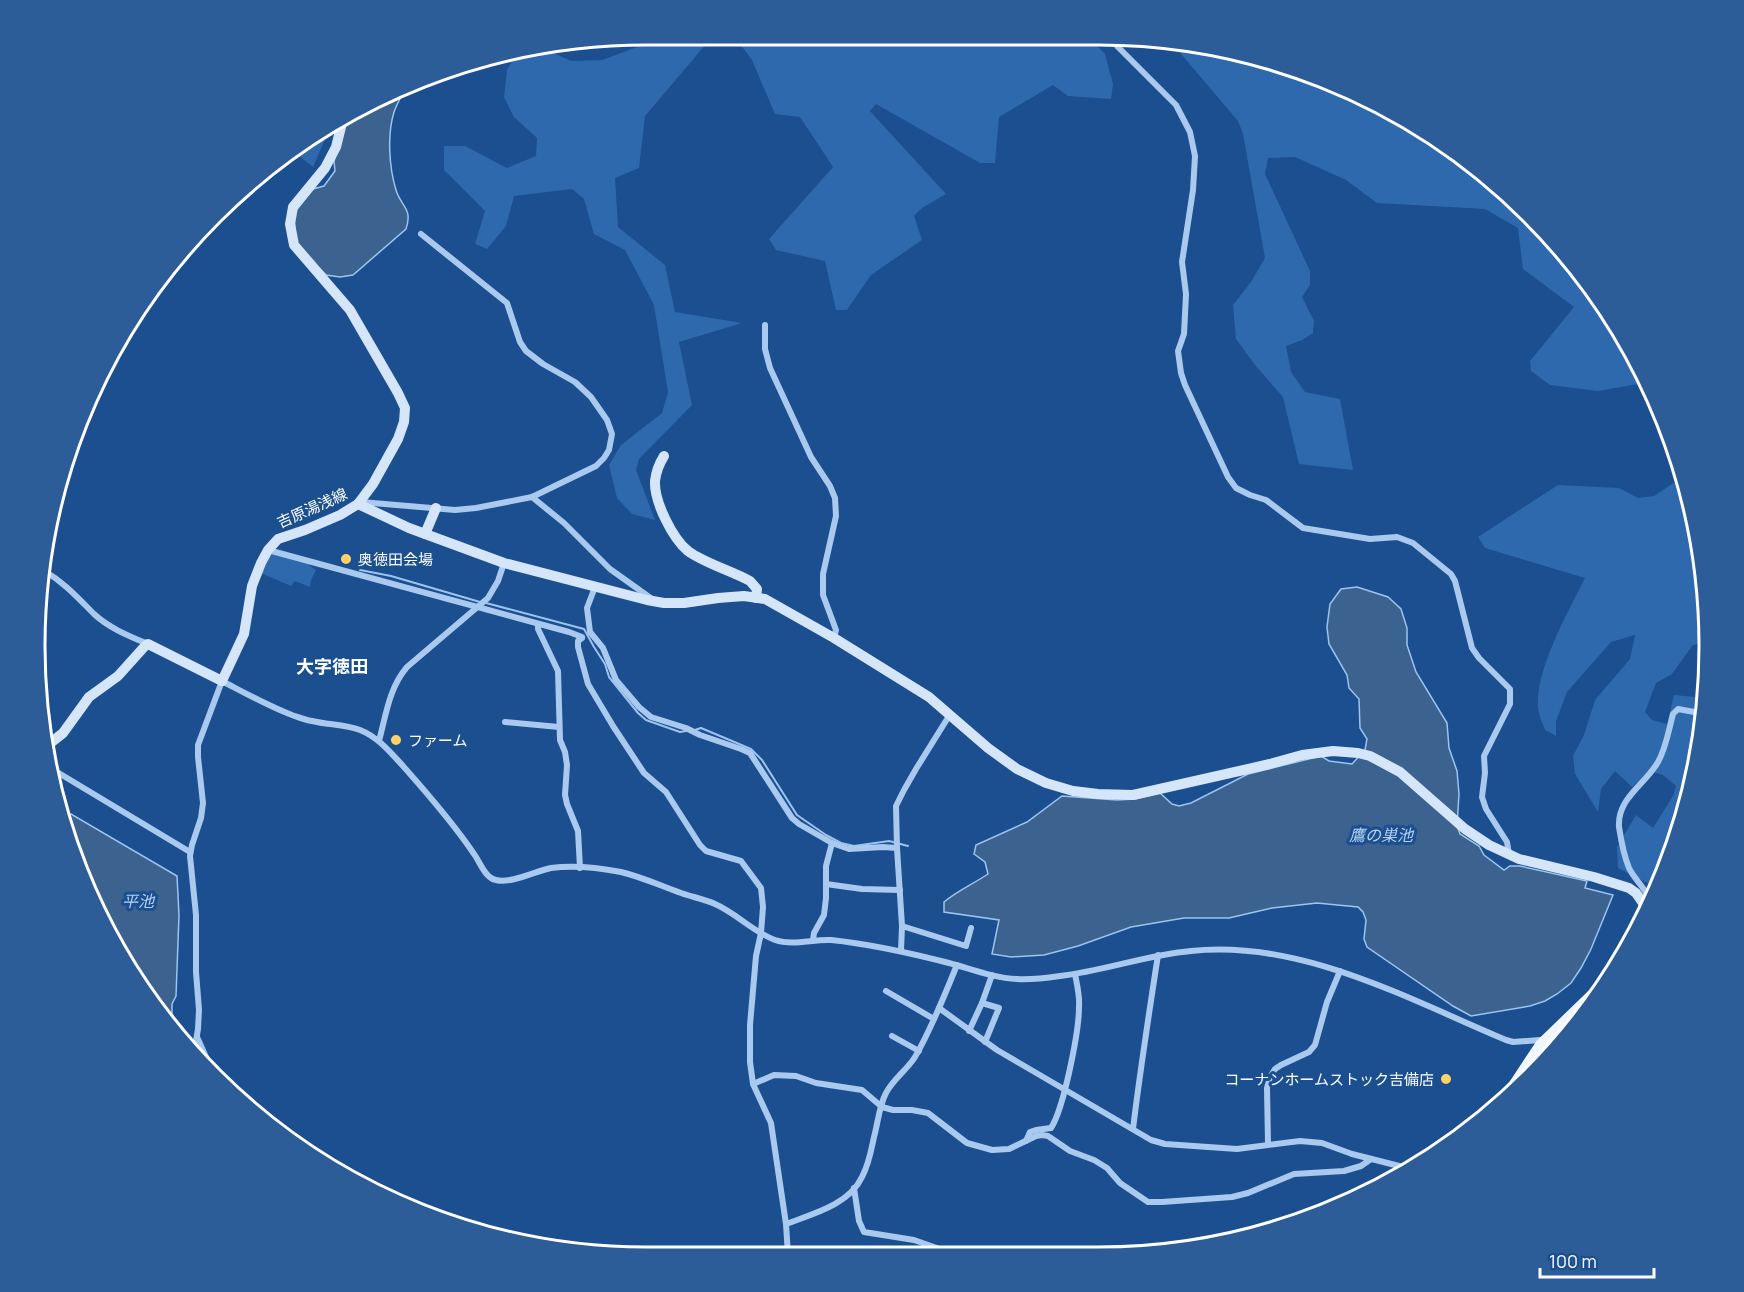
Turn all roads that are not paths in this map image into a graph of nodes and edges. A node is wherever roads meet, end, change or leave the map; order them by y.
1 (1117, 45) edge
2 (341, 129) edge
3 (421, 234) dead end
4 (765, 325) dead end
5 (664, 456) dead end
6 (531, 497) junction
7 (359, 503) junction
8 (436, 508) junction
9 (424, 534) junction
10 (268, 550) junction
11 (504, 562) junction
12 (49, 574) edge
13 (595, 587) junction
14 (756, 598) junction
15 (657, 602) junction
16 (477, 607) junction
17 (538, 624) junction
18 (590, 632) junction
19 (582, 638) junction
20 (834, 638) junction
21 (148, 644) junction
22 (222, 681) junction
23 (1695, 712) edge
24 (949, 716) junction
25 (505, 722) dead end
26 (560, 727) junction
27 (53, 741) edge
28 (379, 741) junction
29 (59, 773) edge
30 (832, 843) junction
31 (897, 848) junction
32 (190, 852) junction
33 (1509, 855) junction
34 (580, 867) junction
35 (826, 884) junction
36 (900, 890) junction
37 (1646, 892) edge
38 (1642, 901) edge
39 (902, 926) junction
40 (971, 928) dead end
41 (761, 933) junction
42 (813, 940) junction
43 (901, 951) junction
44 (1158, 955) junction
45 (957, 965) junction
46 (1340, 971) junction
47 (1076, 974) junction
48 (992, 975) junction
49 (886, 991) dead end
50 (982, 1003) junction
51 (939, 1008) junction
52 (1571, 1017) edge
53 (934, 1019) junction
54 (969, 1031) junction
55 (197, 1036) junction
56 (892, 1036) dead end
57 (1548, 1039) junction
58 (1553, 1039) edge
59 (985, 1042) junction
60 (196, 1044) edge
61 (918, 1051) junction
62 (204, 1053) edge
63 (1523, 1071) edge
64 (753, 1084) junction
65 (1065, 1089) junction
66 (882, 1107) junction
67 (1133, 1129) junction
68 (1026, 1141) junction
69 (1268, 1144) junction
70 (1371, 1159) junction
71 (1398, 1166) edge
72 (854, 1188) junction
73 (786, 1224) junction
74 (787, 1247) edge
75 (934, 1247) edge

1 - 33 street
2 - 7 street, 吉原湯浅線
3 - 6 street
4 - 20 street
5 - 14 street
6 - 8 street
6 - 15 street
7 - 8 street
7 - 9 street
7 - 10 street, 吉原湯浅線
8 - 9 street
9 - 11 street
10 - 16 street
10 - 22 street
11 - 13 street
11 - 16 street
12 - 21 street
13 - 15 street
13 - 18 street
14 - 15 street
14 - 20 street
16 - 17 street
16 - 28 street
17 - 19 street
17 - 26 street
18 - 19 street
18 - 30 street
19 - 41 street
20 - 24 street
21 - 22 street
21 - 27 street
22 - 28 street
22 - 32 street
23 - 37 street
24 - 31 street
24 - 33 street
25 - 26 street
26 - 34 street
28 - 34 street
29 - 32 street
30 - 31 street
30 - 35 street
31 - 36 street
32 - 55 street
33 - 38 street
34 - 41 street
35 - 36 street
35 - 42 street
36 - 39 street
39 - 40 street
39 - 43 street
41 - 42 street
41 - 64 street
42 - 43 street
43 - 45 street
44 - 46 street
44 - 47 street
44 - 67 street
45 - 48 street
45 - 51 street
46 - 57 street
46 - 69 street
47 - 48 street
47 - 65 street
48 - 50 street
49 - 53 street
50 - 54 street
50 - 59 street
51 - 53 street
51 - 54 street
52 - 57 main road
53 - 61 street
54 - 59 street
55 - 60 street
55 - 62 street
56 - 61 street
57 - 58 street
57 - 63 main road
59 - 65 street
61 - 66 street
64 - 66 street
64 - 73 street
65 - 67 street
65 - 68 street
66 - 68 street
66 - 72 street
67 - 69 street
68 - 70 street
69 - 70 street
70 - 71 street
72 - 73 street
72 - 75 street
73 - 74 street

